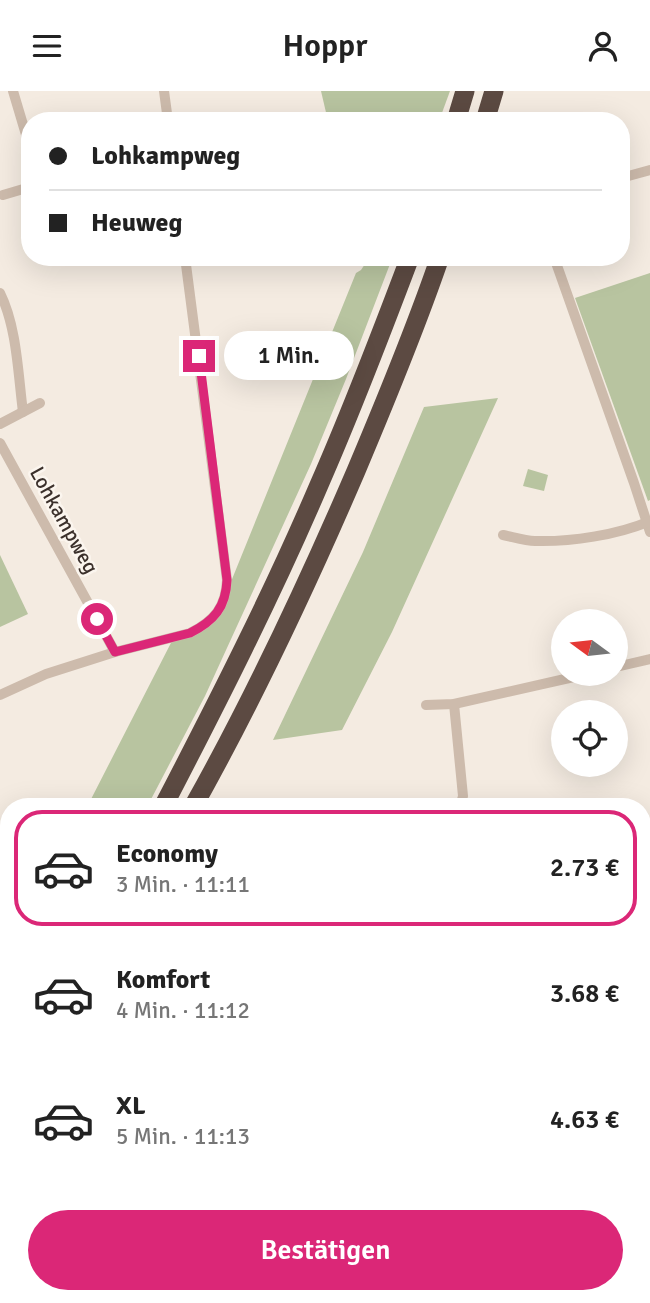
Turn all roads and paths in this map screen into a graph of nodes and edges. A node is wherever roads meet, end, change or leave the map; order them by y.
1 (13, 91) edge
2 (164, 91) edge
3 (465, 91) edge
4 (494, 91) edge
5 (167, 112) edge
6 (459, 112) edge
7 (488, 112) edge
8 (21, 118) edge
9 (650, 170) edge
10 (630, 176) edge
11 (21, 190) edge
12 (4, 195) dead end
13 (186, 266) edge
14 (407, 266) edge
15 (437, 266) edge
16 (557, 266) edge
17 (0, 293) edge
18 (40, 403) dead end
19 (23, 412) junction
20 (0, 424) edge
21 (0, 443) edge
22 (649, 526) edge
23 (503, 535) dead end
24 (115, 652) junction
25 (650, 659) edge
26 (628, 664) edge
27 (551, 682) edge
28 (0, 695) edge
29 (454, 703) junction
30 (426, 705) dead end
31 (168, 798) edge
32 (198, 798) edge
33 (462, 798) edge

1 - 8 street
2 - 5 street
3 - 6 highway
4 - 7 highway
9 - 10 street
11 - 12 street
13 - 24 street
14 - 31 highway
15 - 32 highway
16 - 22 street
17 - 19 street
18 - 19 street
19 - 20 street
21 - 24 street, Lohkampweg
22 - 23 street
24 - 28 street
25 - 26 street
27 - 29 street
29 - 30 street
29 - 33 street

